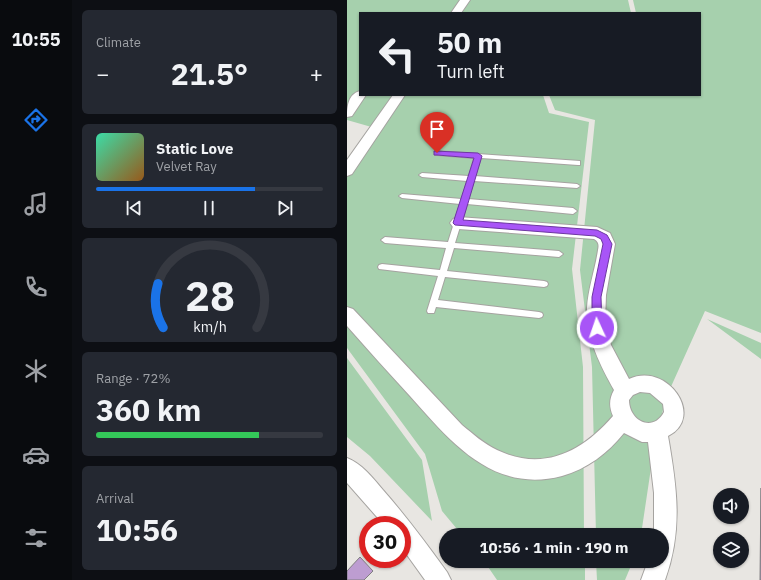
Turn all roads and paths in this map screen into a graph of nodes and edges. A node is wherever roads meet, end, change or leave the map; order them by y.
1 (465, 0) edge
2 (457, 12) edge
3 (359, 96) edge
4 (398, 96) edge
5 (347, 113) edge
6 (437, 153) dead end
7 (478, 156) junction
8 (578, 163) dead end
9 (347, 171) edge
10 (422, 175) dead end
11 (471, 179) junction
12 (577, 186) dead end
13 (402, 196) dead end
14 (464, 202) junction
15 (573, 211) dead end
16 (458, 223) junction
17 (385, 240) dead end
18 (451, 245) junction
19 (559, 254) dead end
20 (382, 267) dead end
21 (442, 273) junction
22 (544, 284) dead end
23 (347, 314) edge
24 (539, 315) dead end
25 (625, 390) junction
26 (623, 419) junction
27 (657, 432) junction
28 (347, 468) edge
29 (391, 516) edge
30 (664, 528) edge
31 (411, 541) edge
32 (657, 568) edge
33 (439, 580) edge
34 (653, 580) edge

1 - 2 street
3 - 5 street
4 - 9 street
6 - 7 lane
7 - 8 lane
7 - 11 lane
10 - 11 lane
11 - 12 lane
11 - 14 lane
13 - 14 lane
14 - 15 lane
14 - 16 lane
16 - 18 lane
16 - 25 street
17 - 18 lane
18 - 19 lane
18 - 21 lane
20 - 21 lane
21 - 22 lane
21 - 24 lane
23 - 26 street
25 - 26 street
25 - 27 street
26 - 27 street
27 - 30 street
28 - 29 street
31 - 33 street
32 - 34 street

